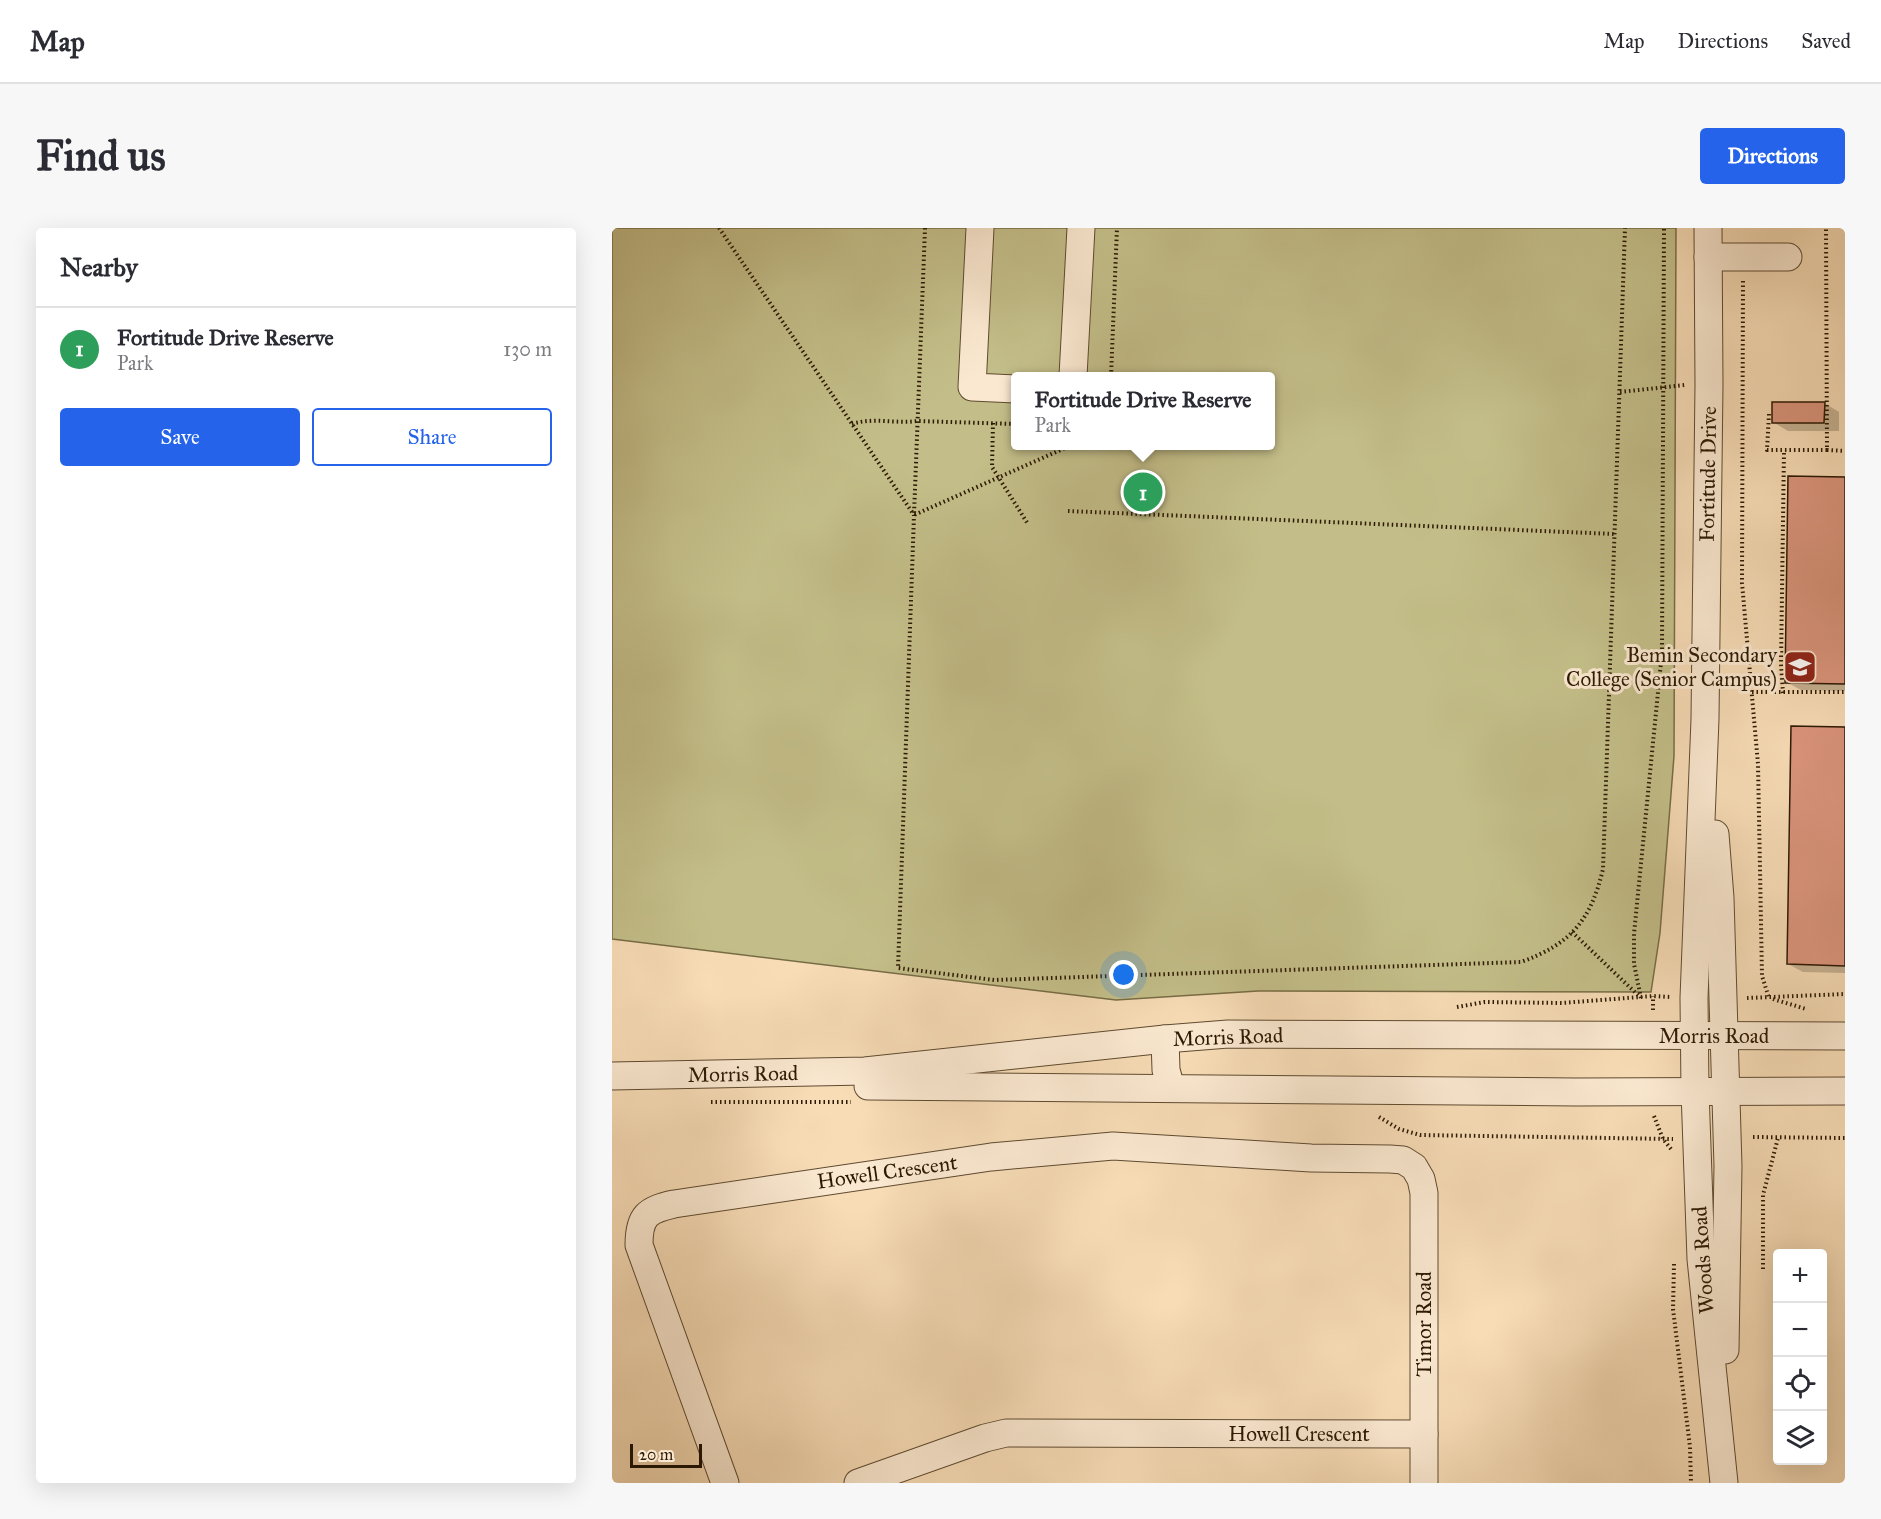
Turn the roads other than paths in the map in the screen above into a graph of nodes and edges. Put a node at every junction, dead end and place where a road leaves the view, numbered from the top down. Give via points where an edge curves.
1 (980, 228) edge
2 (1081, 228) edge
3 (1708, 228) edge
4 (1708, 257) junction
5 (1788, 257) dead end
6 (1073, 372) edge
7 (1011, 389) edge
8 (1705, 719) junction
9 (1694, 1035) junction
10 (1723, 1036) junction
11 (1845, 1036) edge
12 (1165, 1039) junction
13 (612, 1076) edge
14 (612, 1084) edge
15 (1170, 1088) junction
16 (1695, 1091) junction
17 (1725, 1091) junction
18 (1845, 1091) edge
19 (1414, 1167) joint
20 (1424, 1434) junction
21 (725, 1483) edge
22 (858, 1483) edge
23 (1424, 1483) edge
24 (1724, 1483) edge

1 - 7 street via 972,387
2 - 6 street
3 - 4 street, Fortitude Drive
4 - 5 street
4 - 8 street, Fortitude Drive
8 - 9 street, Fortitude Drive
8 - 10 street, Fortitude Drive via 1720,898
9 - 10 street, Morris Road
9 - 12 street, Morris Road via 1228,1034
9 - 16 street, Woods Road
10 - 11 street, Morris Road
10 - 17 street, Woods Road
12 - 13 street, Morris Road via 865,1071
12 - 15 street
14 - 15 street, Morris Road
15 - 16 street, Morris Road
16 - 17 street, Morris Road
16 - 24 street, Woods Road via 1701,1259
17 - 18 street, Morris Road
17 - 24 street, Woods Road via 1728,1166
19 - 20 street, Timor Road via 1424,1193
19 - 21 street, Howell Crescent via 1403,1160 1390,1159 1113,1146 991,1157 659,1207 647,1213 639,1228 639,1245
20 - 22 street, Howell Crescent via 1006,1434 984,1438
20 - 23 street, Timor Road

